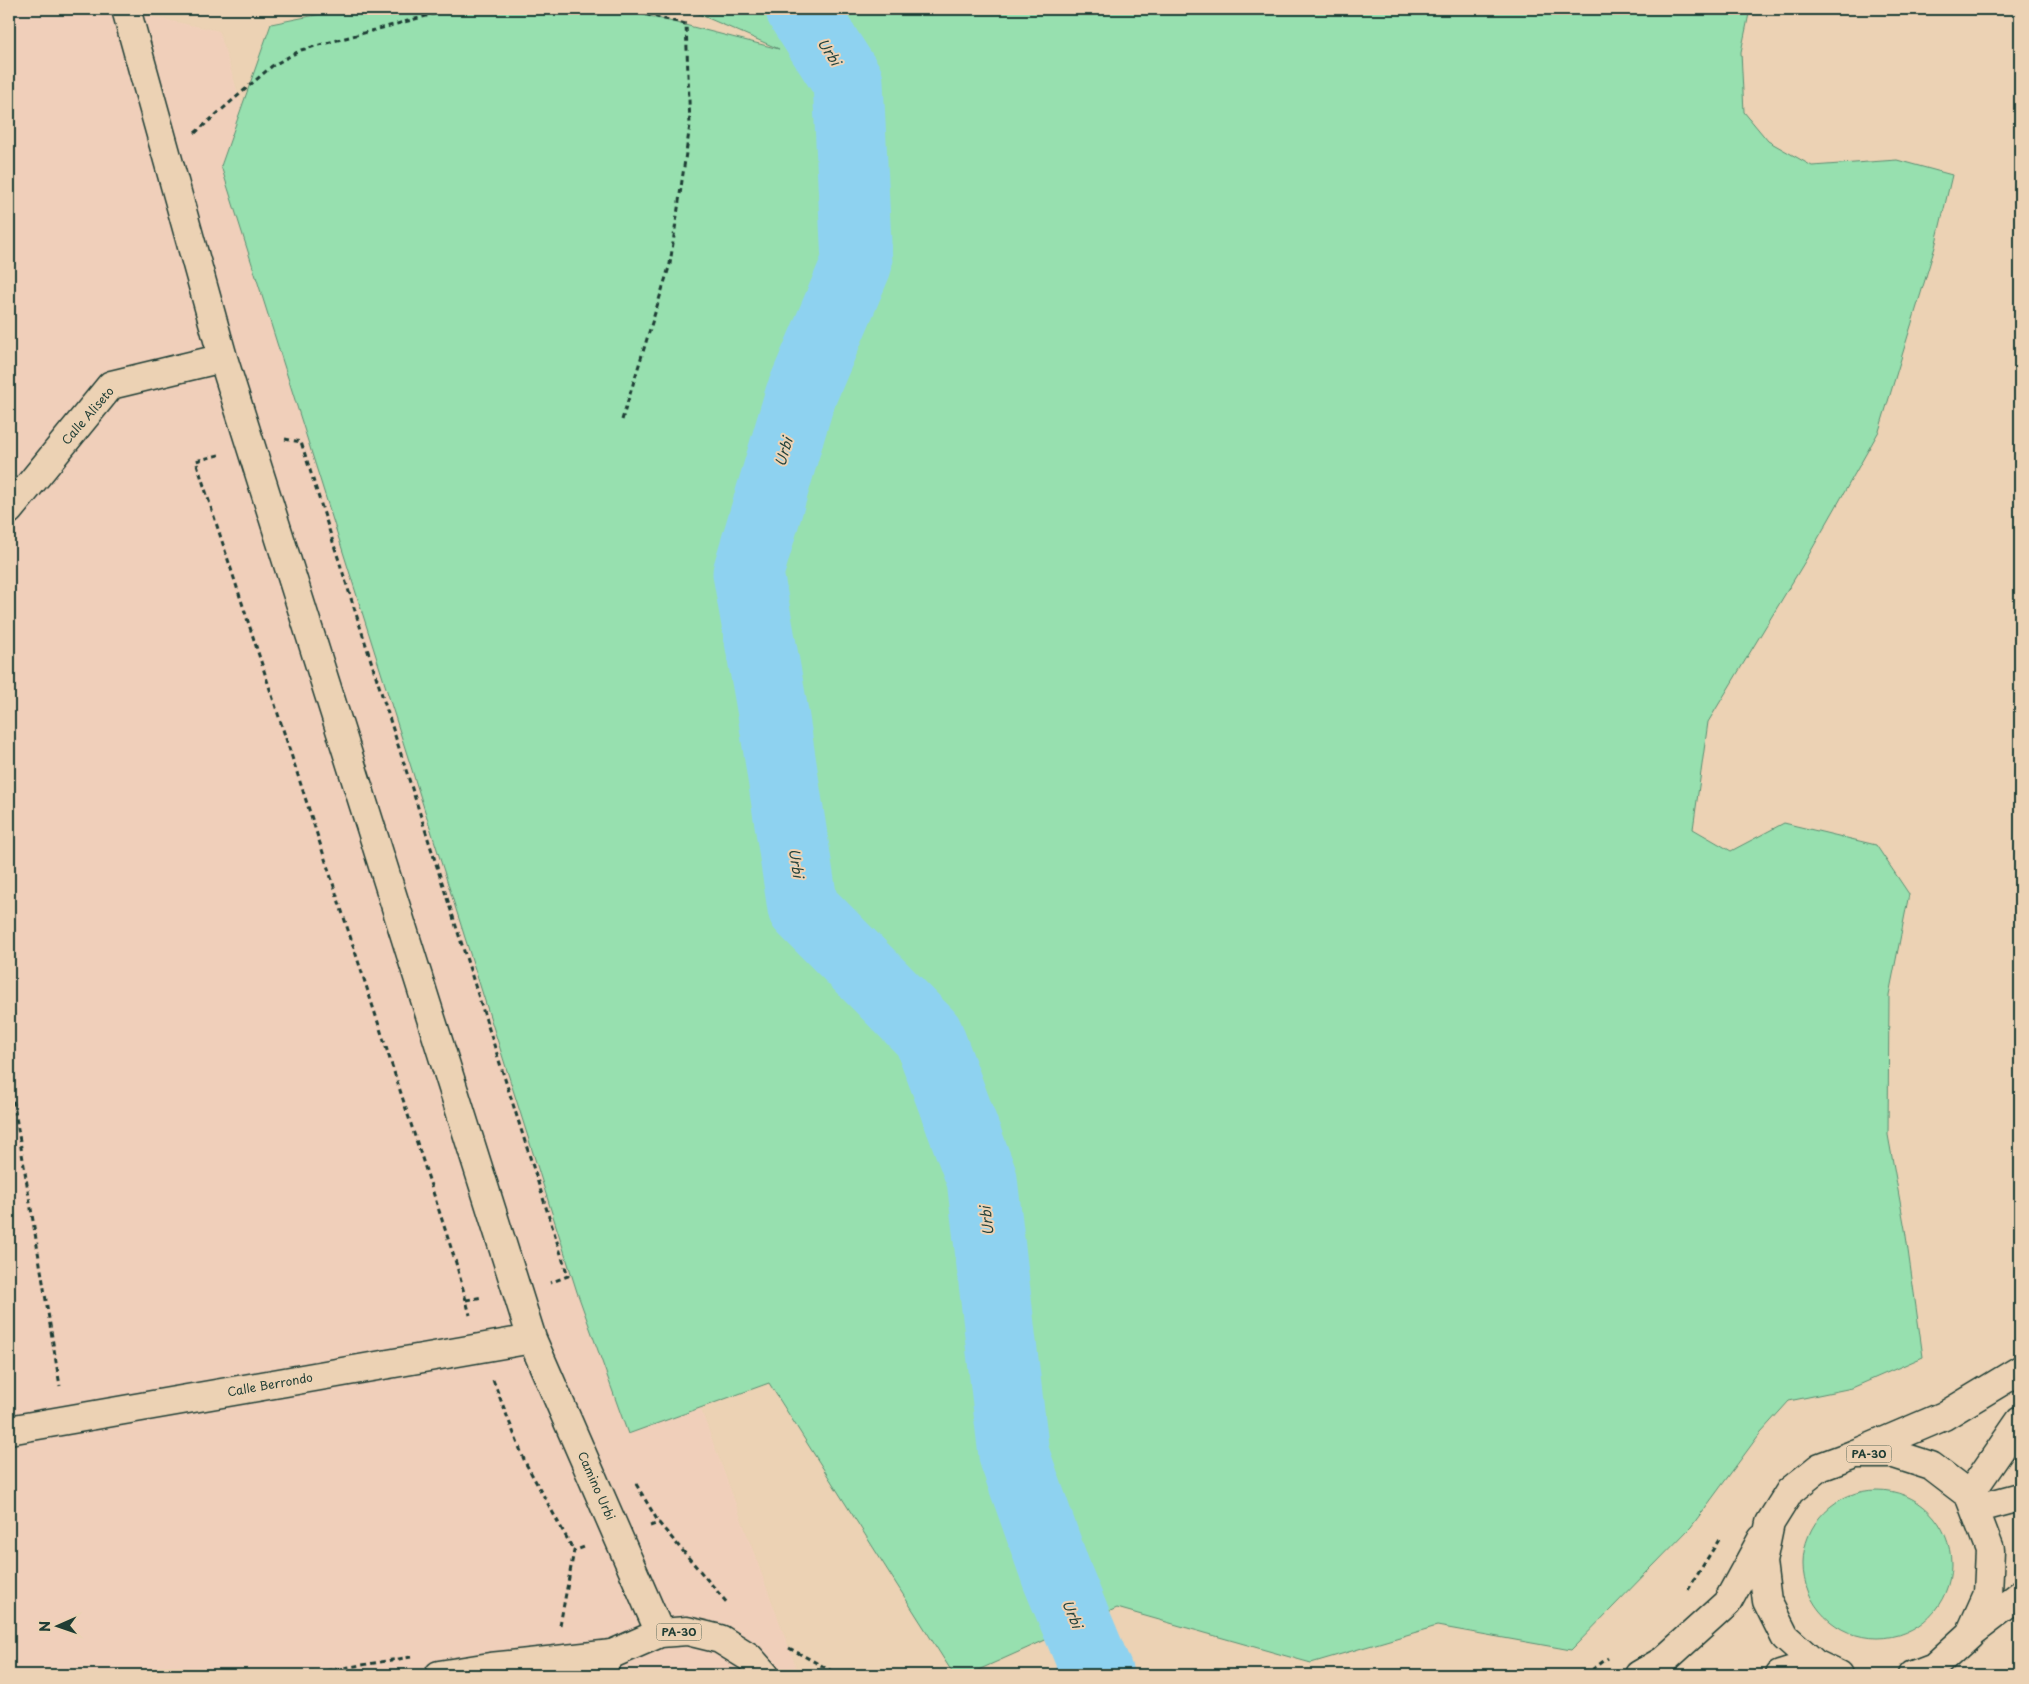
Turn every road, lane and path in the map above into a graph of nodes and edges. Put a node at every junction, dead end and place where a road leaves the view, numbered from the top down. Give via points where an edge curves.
1 (126, 9) edge
2 (452, 9) edge
3 (622, 9) edge
4 (168, 157) junction
5 (223, 358) junction
6 (622, 420) dead end
7 (251, 447) junction
8 (9, 510) edge
9 (9, 1074) edge
10 (542, 1287) dead end
11 (532, 1339) junction
12 (480, 1348) junction
13 (2020, 1370) edge
14 (2020, 1421) edge
15 (65, 1422) junction
16 (9, 1430) edge
17 (1855, 1454) junction
18 (635, 1484) dead end
19 (2020, 1497) edge
20 (1972, 1502) junction
21 (659, 1523) junction
22 (1770, 1523) junction
23 (616, 1534) junction
24 (574, 1551) junction
25 (2020, 1595) edge
26 (733, 1610) dead end
27 (559, 1631) dead end
28 (660, 1633) junction
29 (1970, 1634) junction
30 (787, 1647) dead end
31 (612, 1654) junction
32 (418, 1655) dead end
33 (1830, 1672) edge
34 (1926, 1672) edge
35 (300, 1675) edge
36 (439, 1675) edge
37 (594, 1675) edge
38 (765, 1675) edge
39 (839, 1675) edge
40 (1639, 1675) edge
41 (1780, 1675) edge

1 - 4 main road, Camino Urbi
2 - 4 path via 301,50 272,66
3 - 6 path via 686,24 690,125 670,264
4 - 5 main road, Camino Urbi
5 - 7 main road, Camino Urbi
5 - 8 main road, Calle Aliseto via 111,385
7 - 10 path via 283,438 301,442 568,1276
7 - 11 main road, Camino Urbi
7 - 12 path via 196,461 456,1263
9 - 15 path
11 - 12 main road, Calle Berrondo
11 - 23 main road, Camino Urbi
12 - 15 main road, Calle Berrondo
12 - 24 path via 526,1462
13 - 17 main road via 1944,1416
14 - 20 main road
15 - 16 main road, Calle Berrondo
17 - 20 main road, PA-30 via 1894,1454 1931,1466
17 - 22 main road, PA-30 via 1820,1467 1790,1491
18 - 21 path
19 - 20 main road
20 - 29 main road via 1990,1550 1988,1594
21 - 23 path
21 - 26 path
22 - 33 main road, PA-30 via 1762,1562 1767,1601 1785,1638
22 - 40 main road, PA-30 via 1727,1603 1663,1662
23 - 24 path
23 - 28 main road, Camino Urbi
24 - 27 path
25 - 29 main road
28 - 31 main road, PA-30
28 - 38 main road, PA-30 via 687,1631 720,1639 749,1657
29 - 34 main road
30 - 39 path
31 - 36 main road
31 - 37 main road, PA-30
32 - 35 path
33 - 41 main road, PA-30

